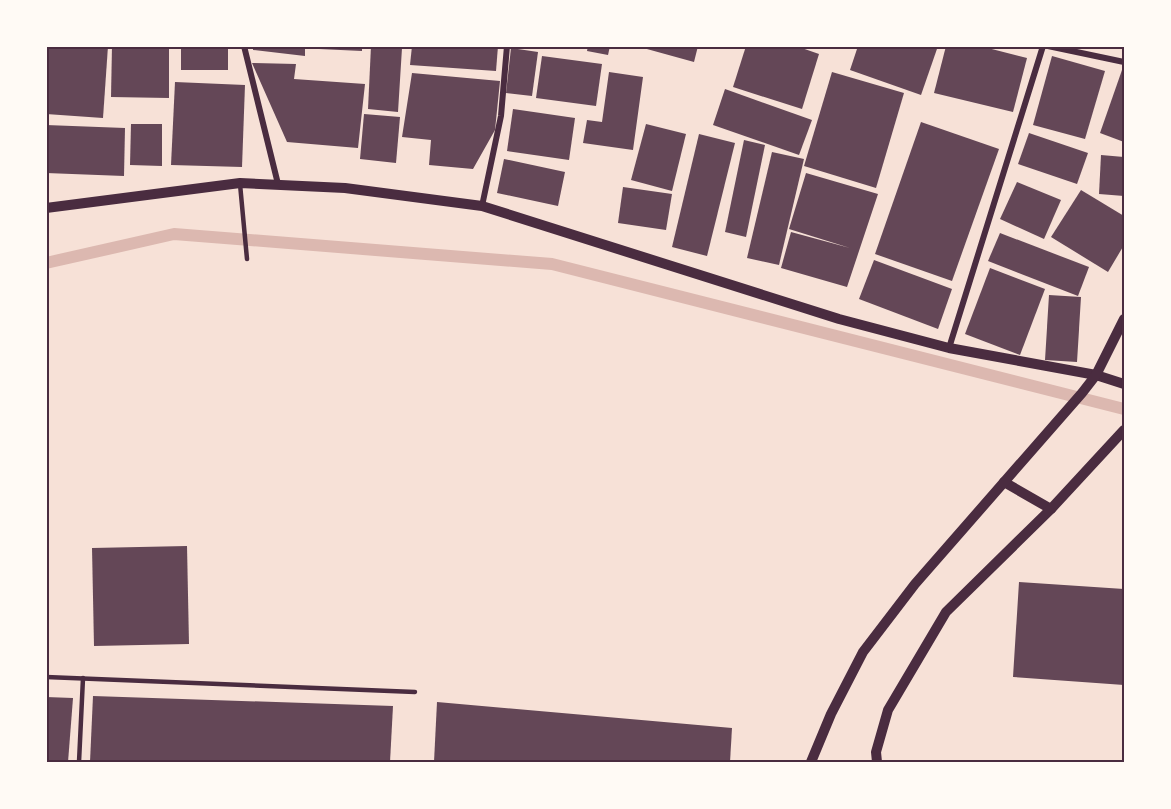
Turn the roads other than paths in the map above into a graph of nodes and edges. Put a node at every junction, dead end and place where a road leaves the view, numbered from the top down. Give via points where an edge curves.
1 (244, 46) edge
2 (507, 46) edge
3 (1043, 46) edge
4 (1048, 46) edge
5 (1125, 62) edge
6 (240, 183) junction
7 (278, 184) junction
8 (482, 206) junction
9 (46, 208) edge
10 (247, 259) dead end
11 (1125, 320) edge
12 (949, 348) junction
13 (1096, 375) junction
14 (1125, 384) edge
15 (1125, 430) edge
16 (1004, 482) junction
17 (1051, 509) junction
18 (46, 677) edge
19 (83, 678) junction
20 (415, 692) dead end
21 (79, 762) edge
22 (811, 762) edge
23 (877, 762) edge

1 - 7 street
2 - 8 street via 501,116
3 - 12 street
4 - 5 street
6 - 7 street
6 - 9 street
6 - 10 lane
7 - 8 street via 345,188
8 - 12 street via 839,319
11 - 13 street
12 - 13 street
13 - 14 street
13 - 16 street
15 - 17 street
16 - 17 street
16 - 22 street via 915,584 863,652
17 - 23 street via 946,612 888,710 876,752
18 - 19 lane
19 - 20 lane
19 - 21 lane

